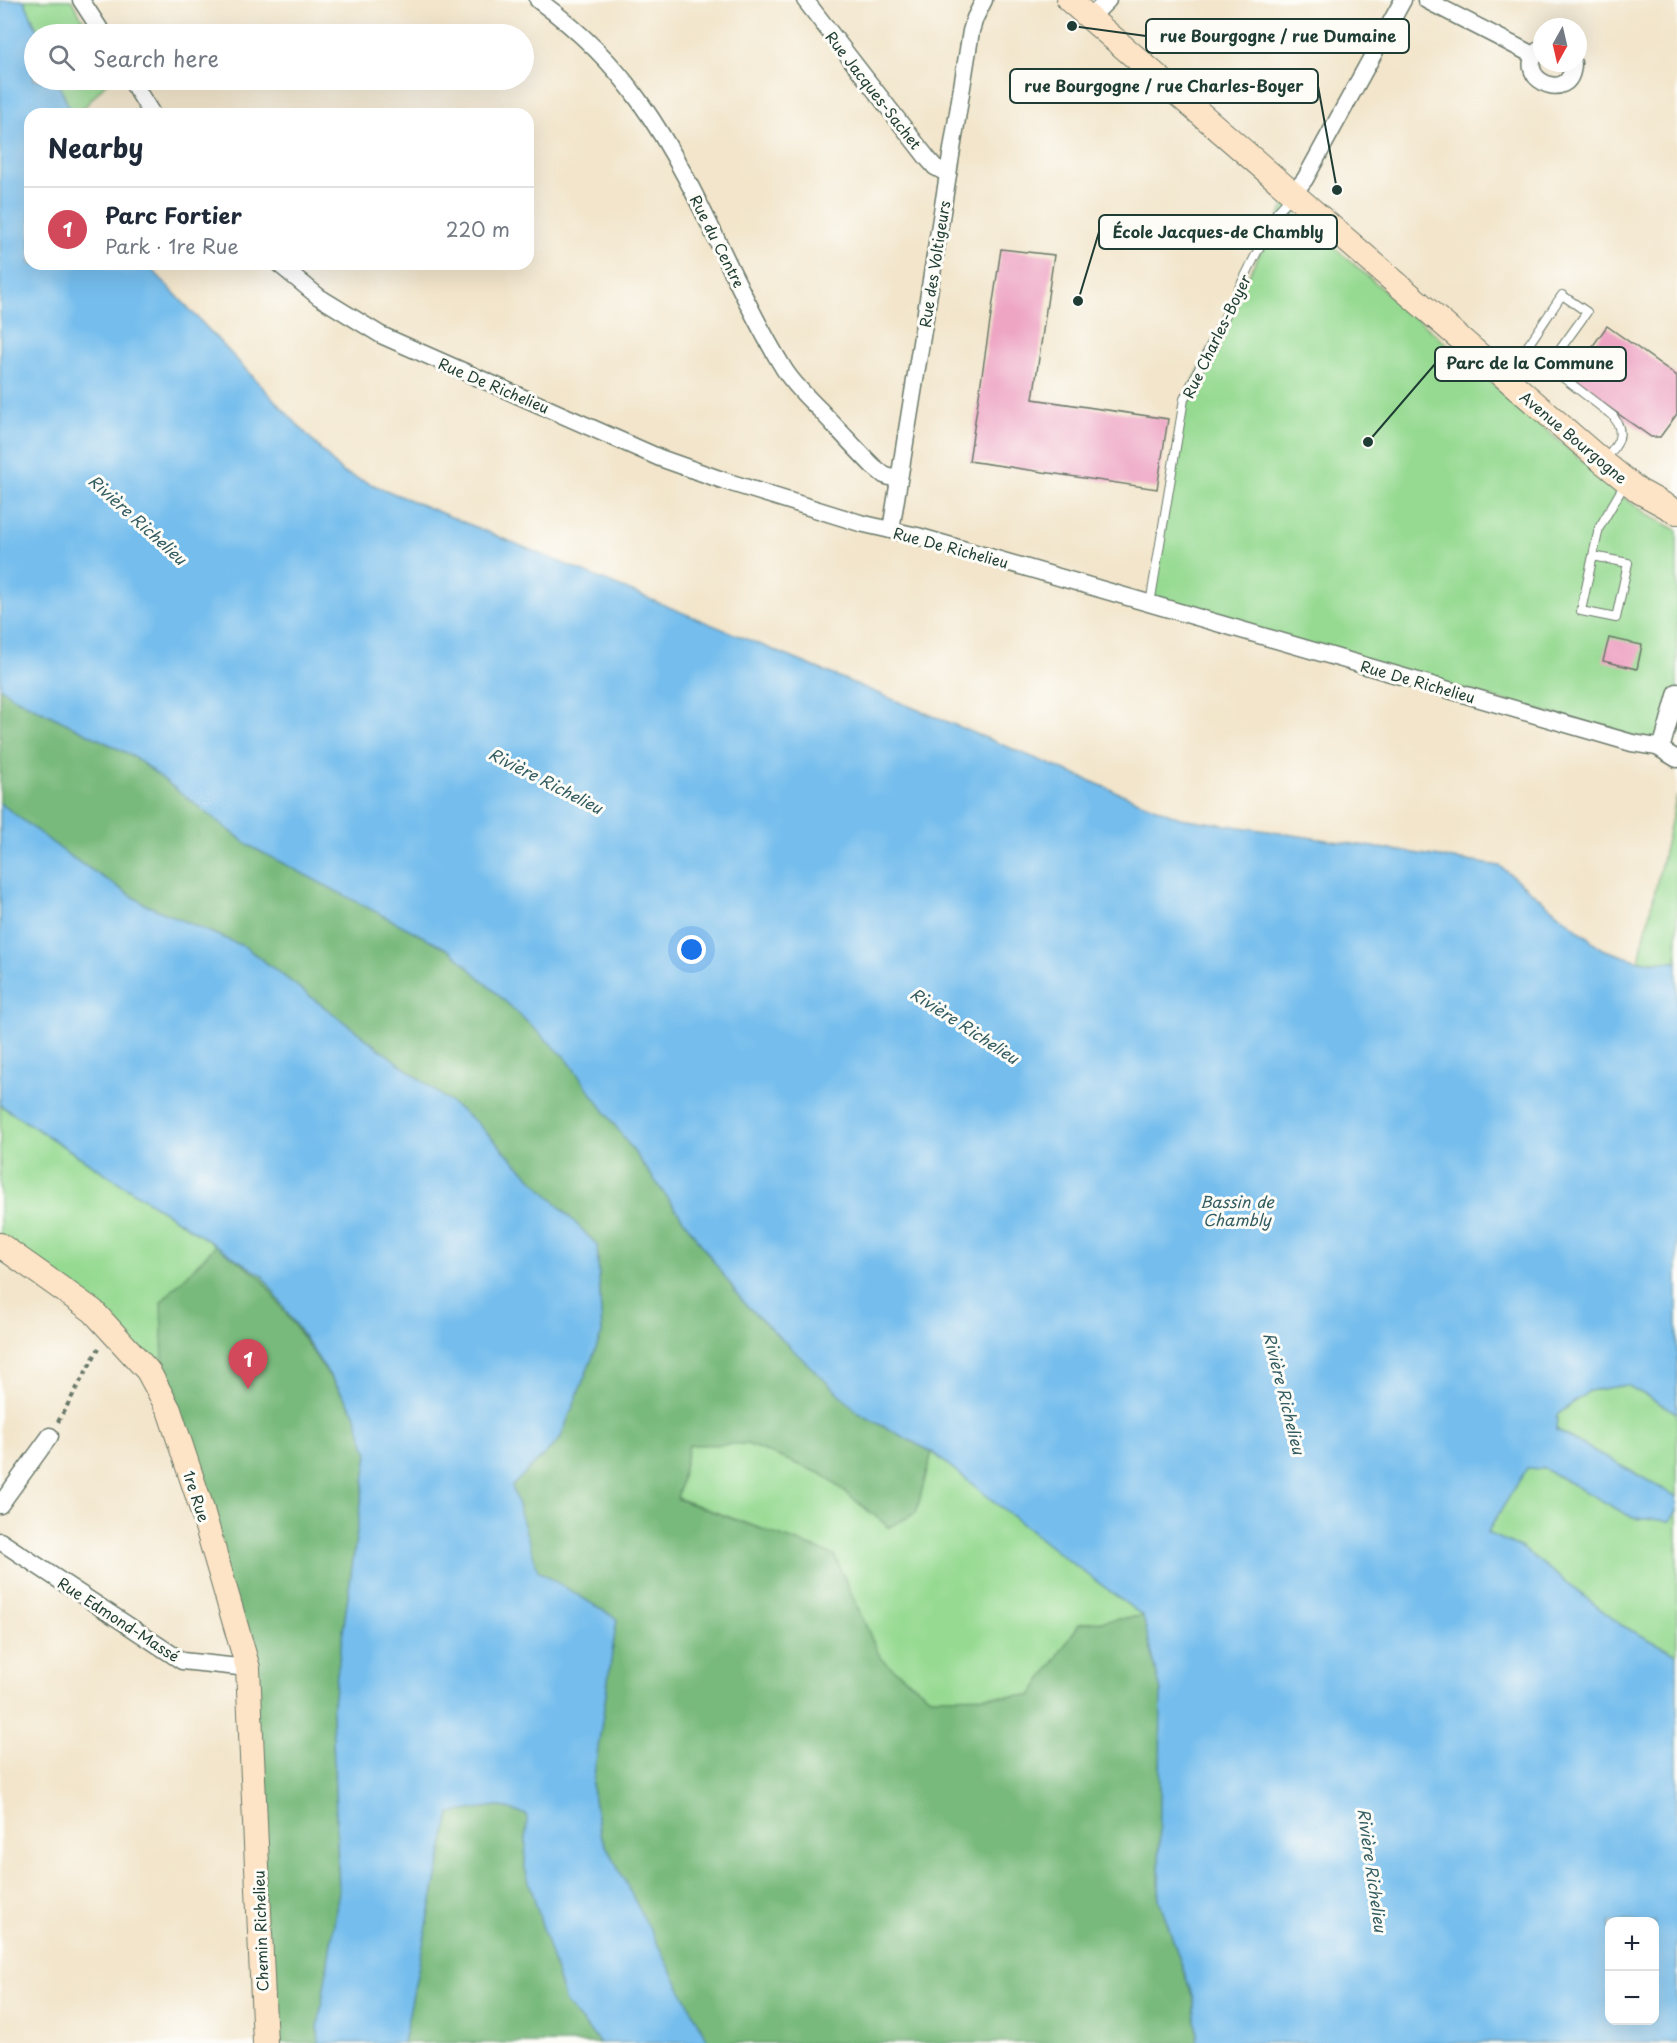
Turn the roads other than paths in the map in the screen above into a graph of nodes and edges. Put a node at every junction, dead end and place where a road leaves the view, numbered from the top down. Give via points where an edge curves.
1 (81, 0) edge
2 (538, 0) edge
3 (805, 0) edge
4 (984, 0) edge
5 (1069, 0) edge
6 (1108, 0) edge
7 (1403, 0) edge
8 (1426, 0) edge
9 (1090, 18) junction
10 (97, 24) edge
11 (1533, 50) edge
12 (1533, 72) edge
13 (1571, 72) edge
14 (137, 90) edge
15 (148, 108) edge
16 (948, 174) junction
17 (1293, 194) junction
18 (286, 270) edge
19 (1523, 354) junction
20 (1548, 366) junction
21 (1503, 376) junction
22 (1603, 462) junction
23 (898, 480) junction
24 (1626, 482) junction
25 (1676, 508) edge
26 (891, 530) junction
27 (1593, 556) junction
28 (1150, 604) junction
29 (1677, 692) edge
30 (1657, 747) junction
31 (1677, 759) edge
32 (0, 1245) edge
33 (50, 1436) road end
34 (0, 1505) edge
35 (0, 1541) edge
36 (248, 1668) junction
37 (256, 1819) joint
38 (265, 2043) edge

1 - 10 street
2 - 23 street, Rue du Centre via 594,49 646,110 788,374 873,466
3 - 16 street, Rue Jacques-Sachet via 935,167
4 - 16 street, Rue des Voltigeurs via 971,31
5 - 9 street, Avenue Bourgogne
6 - 9 street
7 - 17 street, Rue Charles-Boyer via 1312,167
8 - 11 street
9 - 17 street, Avenue Bourgogne
12 - 13 street via 1552,86 1565,82
14 - 15 street
16 - 23 street, Rue des Voltigeurs
17 - 21 street, Avenue Bourgogne
17 - 28 lane, Rue Charles-Boyer via 1277,212 1184,399
18 - 26 street, Rue De Richelieu via 319,297 381,335 660,458 860,524
19 - 20 lane
19 - 20 lane via 1562,295 1587,312
19 - 21 lane
20 - 22 lane via 1619,423 1618,443
21 - 22 street, Avenue Bourgogne
22 - 24 street, Avenue Bourgogne
23 - 26 street, Rue des Voltigeurs
24 - 25 street, Avenue Bourgogne
24 - 27 lane via 1599,528
26 - 28 street, Rue De Richelieu
27 - 27 lane via 1581,611 1616,618 1628,563
28 - 30 street, Rue De Richelieu
29 - 30 street via 1663,742
30 - 31 street
32 - 36 street, 1re Rue via 93,1311 148,1371 169,1410
33 - 34 street
35 - 36 street, Rue Edmond-Massé via 182,1661
36 - 37 street, 1re Rue
37 - 38 street, Chemin Richelieu

